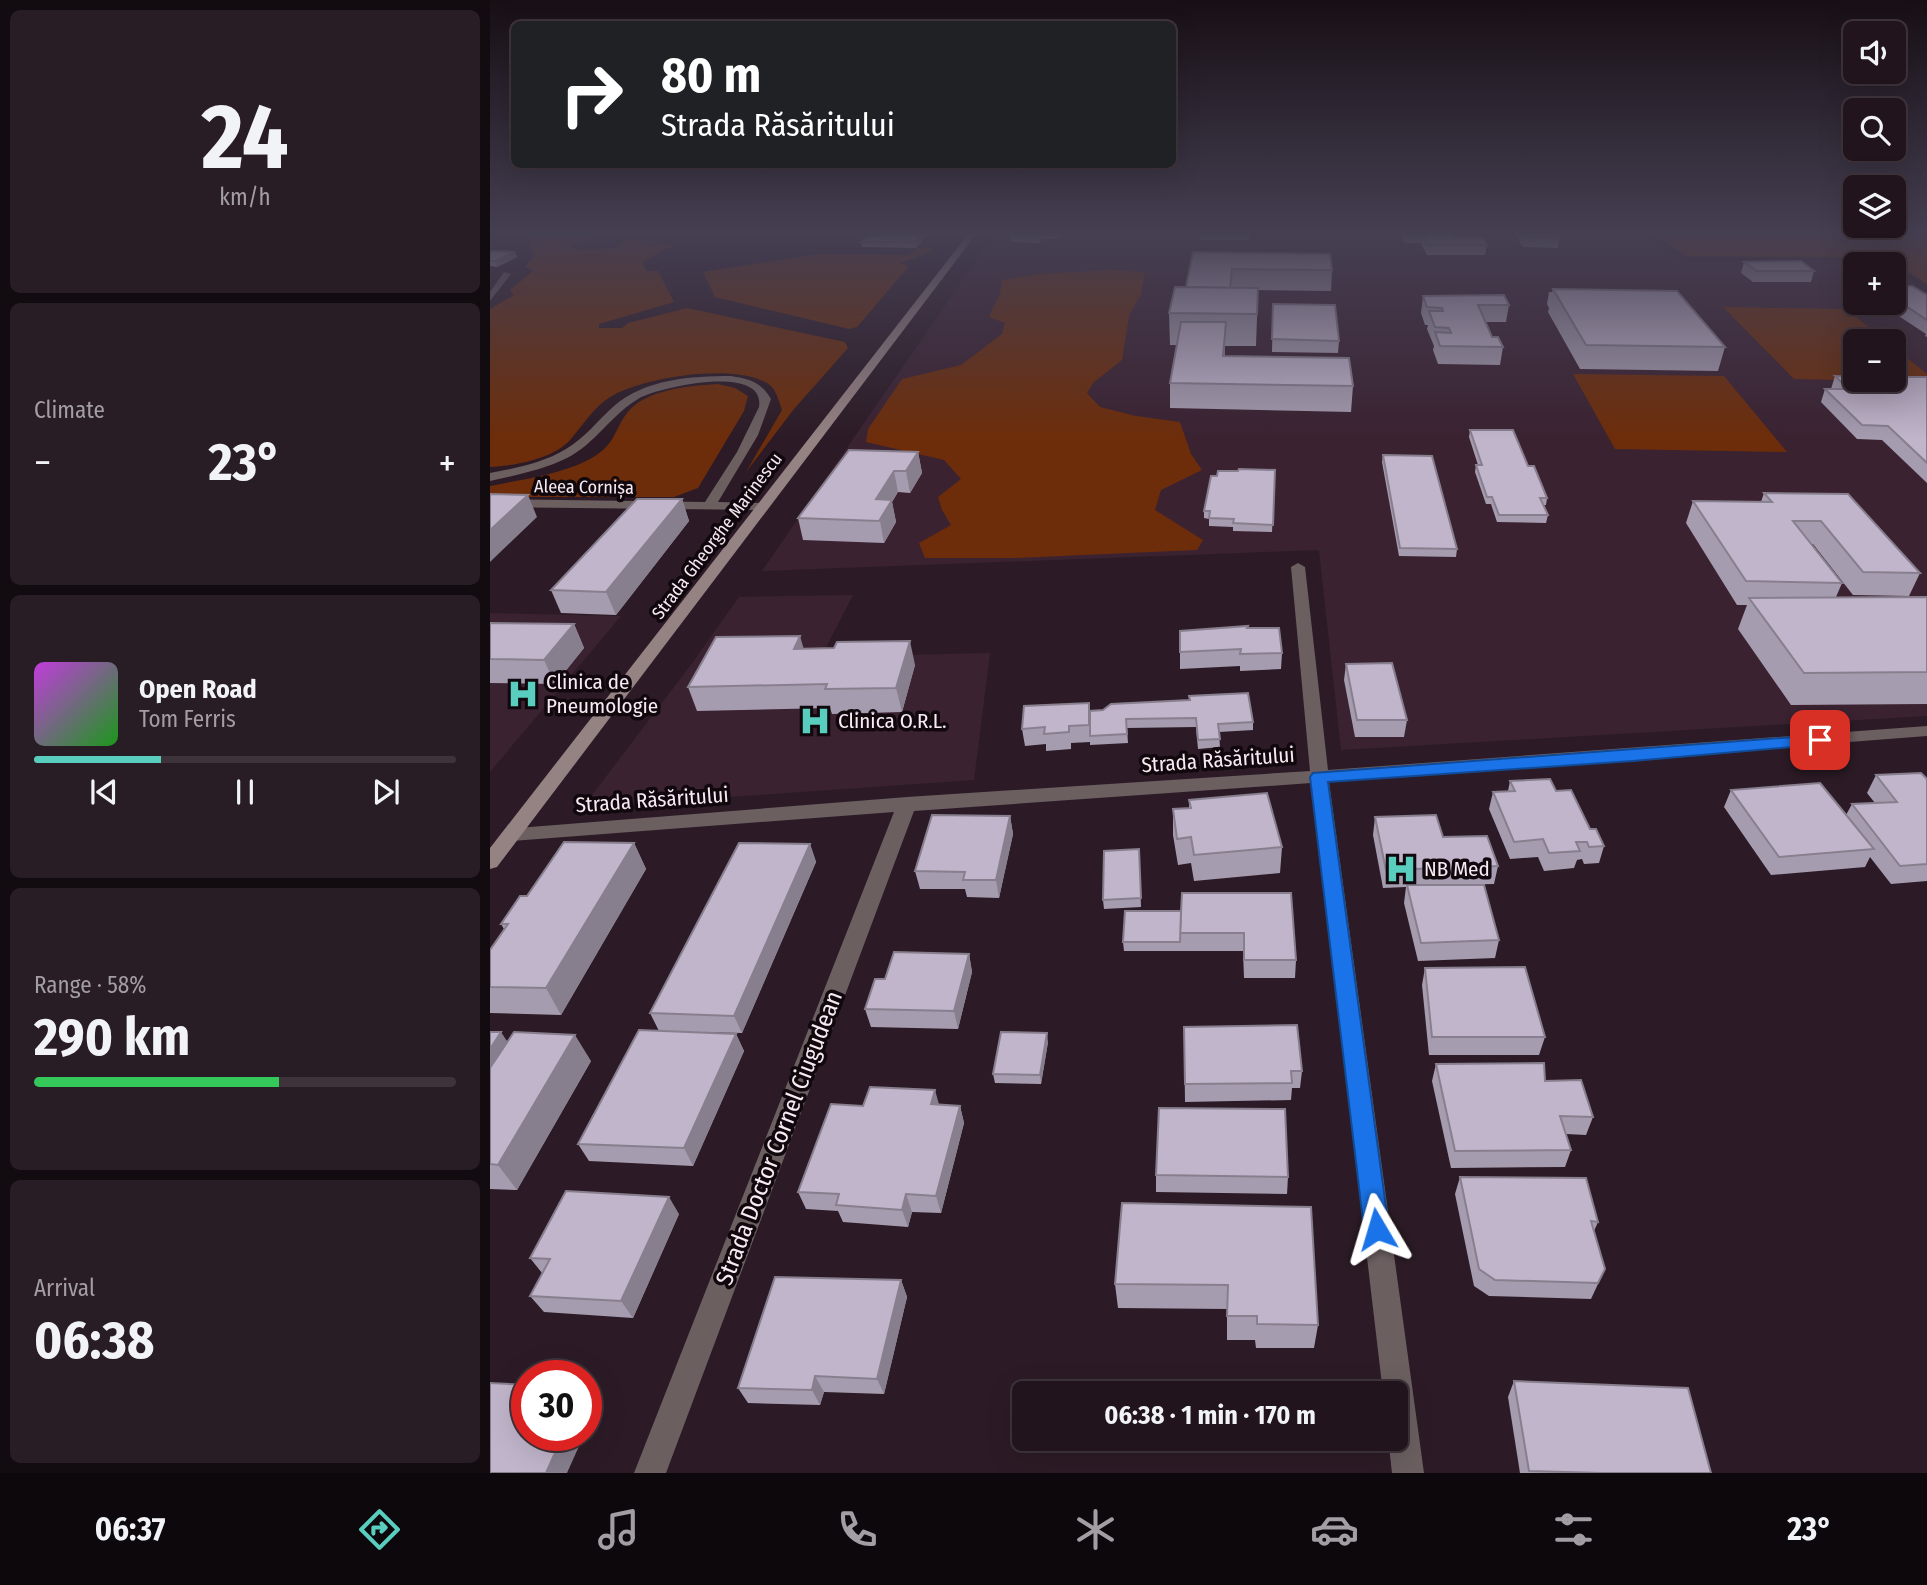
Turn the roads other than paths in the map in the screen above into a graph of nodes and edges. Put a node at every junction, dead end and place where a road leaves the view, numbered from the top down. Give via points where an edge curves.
1 (920, 302) edge
2 (490, 477) edge
3 (490, 503) edge
4 (709, 506) junction
5 (762, 507) junction
6 (1298, 567) dead end
7 (1927, 731) edge
8 (1319, 777) junction
9 (907, 803) junction
10 (512, 834) junction
11 (490, 862) edge
12 (650, 1473) edge
13 (1408, 1473) edge

1 - 5 main road, Strada Gheorghe Marinescu
2 - 4 street via 541,466 573,450 621,404 645,391 714,378 750,383 767,401 762,419
3 - 4 street, Aleea Cornișa
4 - 5 street, Aleea Cornișa
5 - 10 main road, Strada Gheorghe Marinescu
6 - 8 street
7 - 8 street, Strada Răsăritului
8 - 9 street, Strada Răsăritului
8 - 13 street
9 - 10 street, Strada Răsăritului
9 - 12 street, Strada Doctor Cornel Ciugudean
10 - 11 main road, Strada Gheorghe Marinescu

